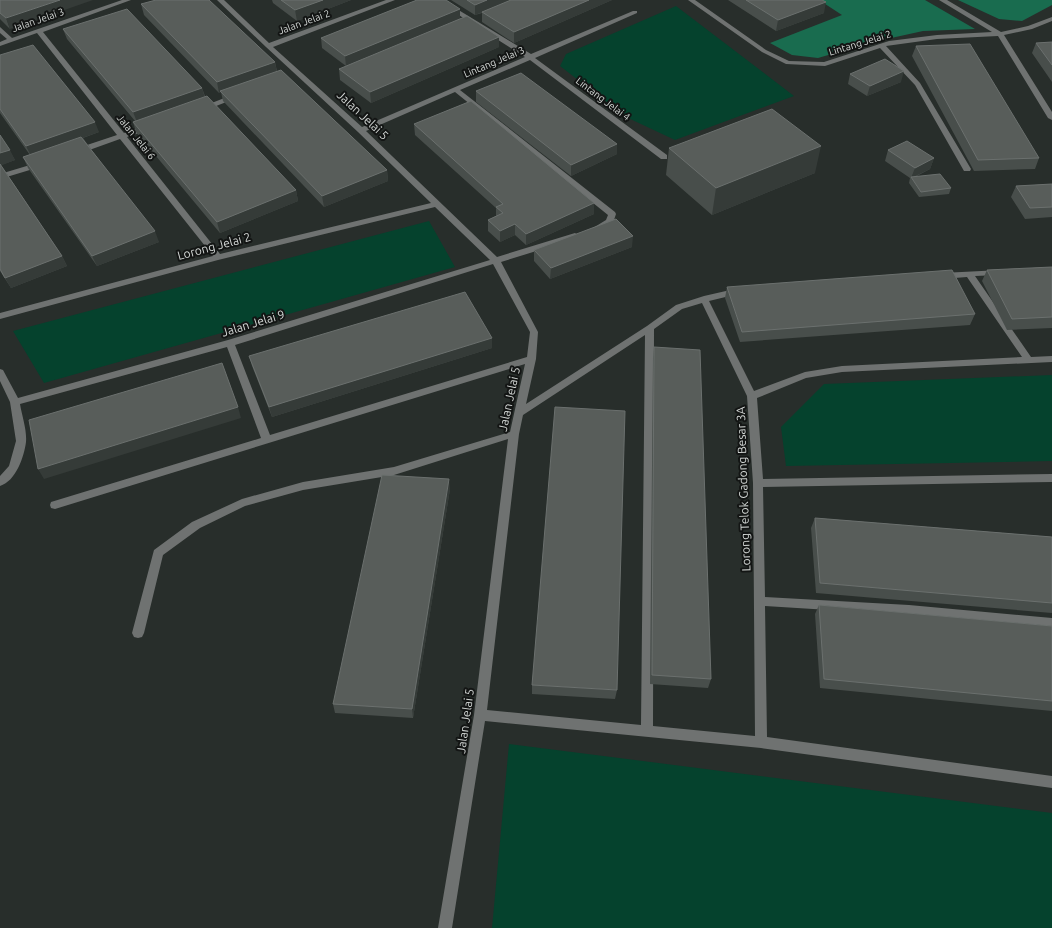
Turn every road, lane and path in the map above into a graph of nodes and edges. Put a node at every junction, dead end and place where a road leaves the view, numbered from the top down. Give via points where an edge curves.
1 (128, 0) edge
2 (220, 0) edge
3 (392, 0) edge
4 (438, 0) edge
5 (691, 0) edge
6 (942, 0) edge
7 (635, 12) dead end
8 (1052, 19) edge
9 (0, 29) edge
10 (38, 30) junction
11 (1000, 34) junction
12 (11, 40) junction
13 (0, 44) edge
14 (881, 45) junction
15 (268, 46) junction
16 (530, 57) junction
17 (455, 89) junction
18 (240, 95) edge
19 (196, 110) edge
20 (1052, 118) edge
21 (159, 123) edge
22 (361, 130) junction
23 (122, 136) junction
24 (72, 153) edge
25 (664, 157) dead end
26 (50, 160) edge
27 (967, 169) dead end
28 (0, 177) edge
29 (436, 204) junction
30 (218, 257) junction
31 (496, 261) junction
32 (1004, 271) edge
33 (970, 275) junction
34 (930, 277) edge
35 (751, 288) edge
36 (704, 299) junction
37 (0, 316) edge
38 (650, 328) junction
39 (230, 343) junction
40 (531, 359) junction
41 (1052, 359) edge
42 (1028, 360) junction
43 (0, 372) edge
44 (752, 396) junction
45 (15, 402) junction
46 (520, 412) junction
47 (514, 434) junction
48 (268, 440) junction
49 (1052, 478) edge
50 (0, 482) edge
51 (758, 483) junction
52 (55, 505) dead end
53 (760, 601) junction
54 (1052, 623) edge
55 (138, 633) dead end
56 (480, 715) junction
57 (647, 731) junction
58 (762, 742) junction
59 (1052, 782) edge
60 (445, 928) edge

1 - 10 street, Jalan Jelai 3
2 - 15 street, Jalan Jelai 5
3 - 15 street, Jalan Jelai 2
4 - 16 street, Lintang Jelai 4
5 - 14 street, Lintang Jelai 2 via 764,51 788,63 825,64
6 - 11 street
7 - 16 street, Lintang Jelai 3
8 - 11 street, Lintang Jelai 2 via 1030,28
9 - 12 street
10 - 12 street, Jalan Jelai 3
10 - 23 street, Jalan Jelai 6
11 - 14 street, Lintang Jelai 2 via 937,37
11 - 20 street
12 - 13 street, Jalan Jelai 3
14 - 27 street via 918,84
15 - 22 street, Jalan Jelai 5 via 295,76
16 - 17 street, Lintang Jelai 3
16 - 25 street, Lintang Jelai 4
17 - 22 street, Lintang Jelai 3
17 - 31 street, Jalan Jelai 9 via 612,214 610,221 602,227
18 - 19 street
21 - 23 street
22 - 29 street, Jalan Jelai 5
23 - 24 street
23 - 30 street, Jalan Jelai 6
26 - 28 street
29 - 30 street, Lorong Jelai 2
29 - 31 street, Jalan Jelai 5
30 - 37 street, Lorong Jelai 2
31 - 39 street, Jalan Jelai 9
31 - 40 street, Jalan Jelai 5 via 534,332
32 - 33 street
33 - 34 street
33 - 42 street
35 - 36 street
36 - 38 street via 679,307
36 - 44 street
38 - 46 street
38 - 57 street
39 - 45 street, Jalan Jelai 9
39 - 48 street
40 - 46 street, Jalan Jelai 5
40 - 48 street
41 - 42 street, Lorong Telok Gadong Besar 3A
42 - 44 street, Lorong Telok Gadong Besar 3A via 842,369 805,375
43 - 45 street
44 - 51 street, Lorong Telok Gadong Besar 3A
45 - 50 street via 21,441 14,468
46 - 47 street, Jalan Jelai 5
47 - 55 street via 394,471 303,486 250,501 196,525 158,553
47 - 56 street, Jalan Jelai 5
48 - 52 street
49 - 51 street
51 - 53 street, Lorong Telok Gadong Besar 3A
53 - 54 street via 909,610
53 - 58 street, Lorong Telok Gadong Besar 3A
56 - 57 street
56 - 60 street, Jalan Jelai 5
57 - 58 street
58 - 59 street

